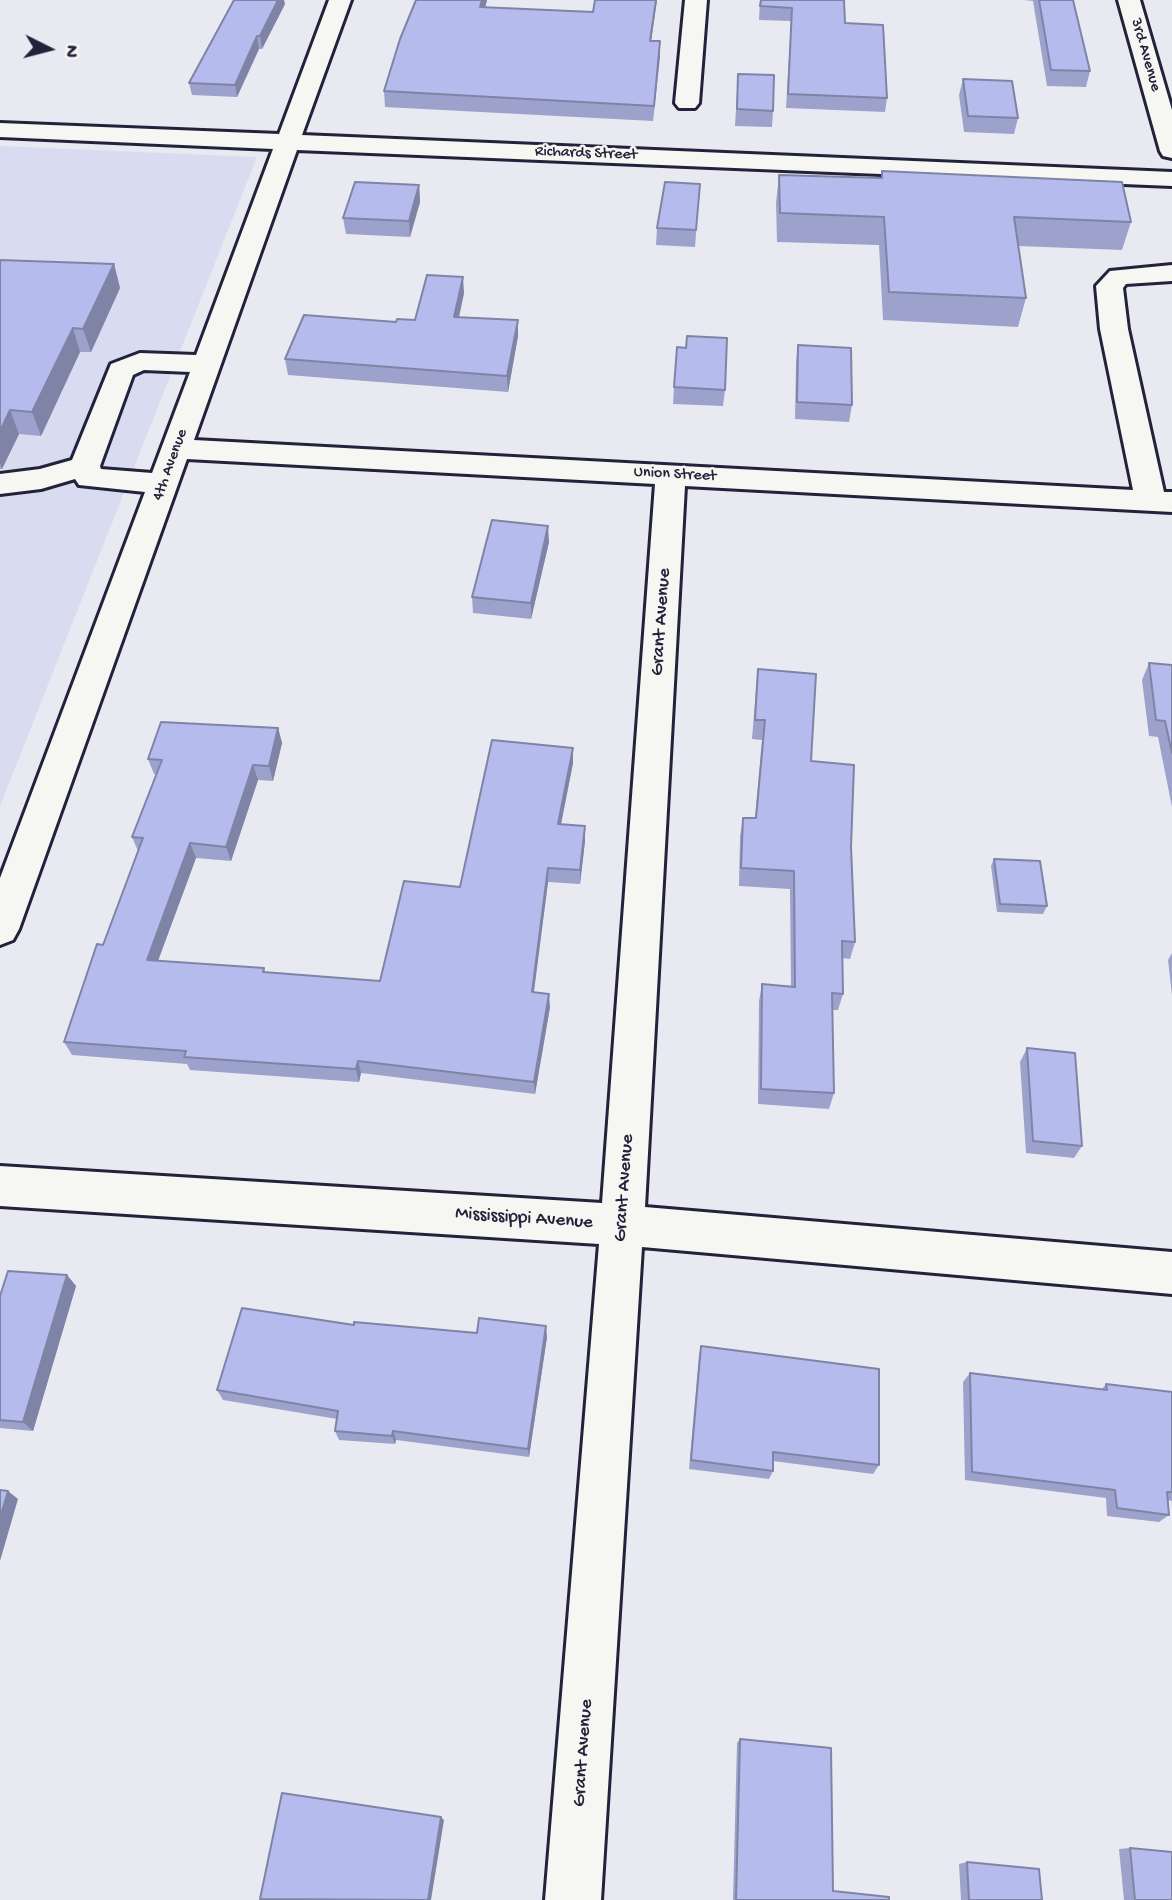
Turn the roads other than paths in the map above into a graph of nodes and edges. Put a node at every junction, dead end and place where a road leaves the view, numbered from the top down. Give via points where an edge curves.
1 (340, 0) edge
2 (696, 0) edge
3 (1129, 0) edge
4 (1149, 69) junction
5 (1172, 70) edge
6 (687, 103) dead end
7 (0, 130) edge
8 (286, 141) junction
9 (1172, 151) edge
10 (1172, 178) edge
11 (1172, 273) edge
12 (207, 364) junction
13 (177, 449) junction
14 (85, 466) junction
15 (671, 475) junction
16 (0, 484) edge
17 (164, 484) junction
18 (1162, 502) edge
19 (13, 860) edge
20 (0, 929) edge
21 (0, 1186) edge
22 (622, 1225) junction
23 (1172, 1273) edge
24 (573, 1900) edge

1 - 8 street, 4th Avenue
2 - 6 street
3 - 4 street, 3rd Avenue
4 - 5 street
4 - 9 street, 3rd Avenue
7 - 8 street, Richards Street
8 - 10 street, Richards Street
8 - 12 street, 4th Avenue
11 - 18 street via 1119,277 1109,286 1114,329
12 - 13 street, 4th Avenue
12 - 14 street via 140,361 121,370
13 - 15 street, Union Street
13 - 17 street, 4th Avenue
14 - 16 street via 41,479
14 - 17 street via 90,478
15 - 18 street, Union Street
15 - 22 street, Grant Avenue
17 - 19 street, 4th Avenue
19 - 20 street, 4th Avenue
21 - 22 street, Mississippi Avenue
22 - 23 street, Mississippi Avenue
22 - 24 street, Grant Avenue

